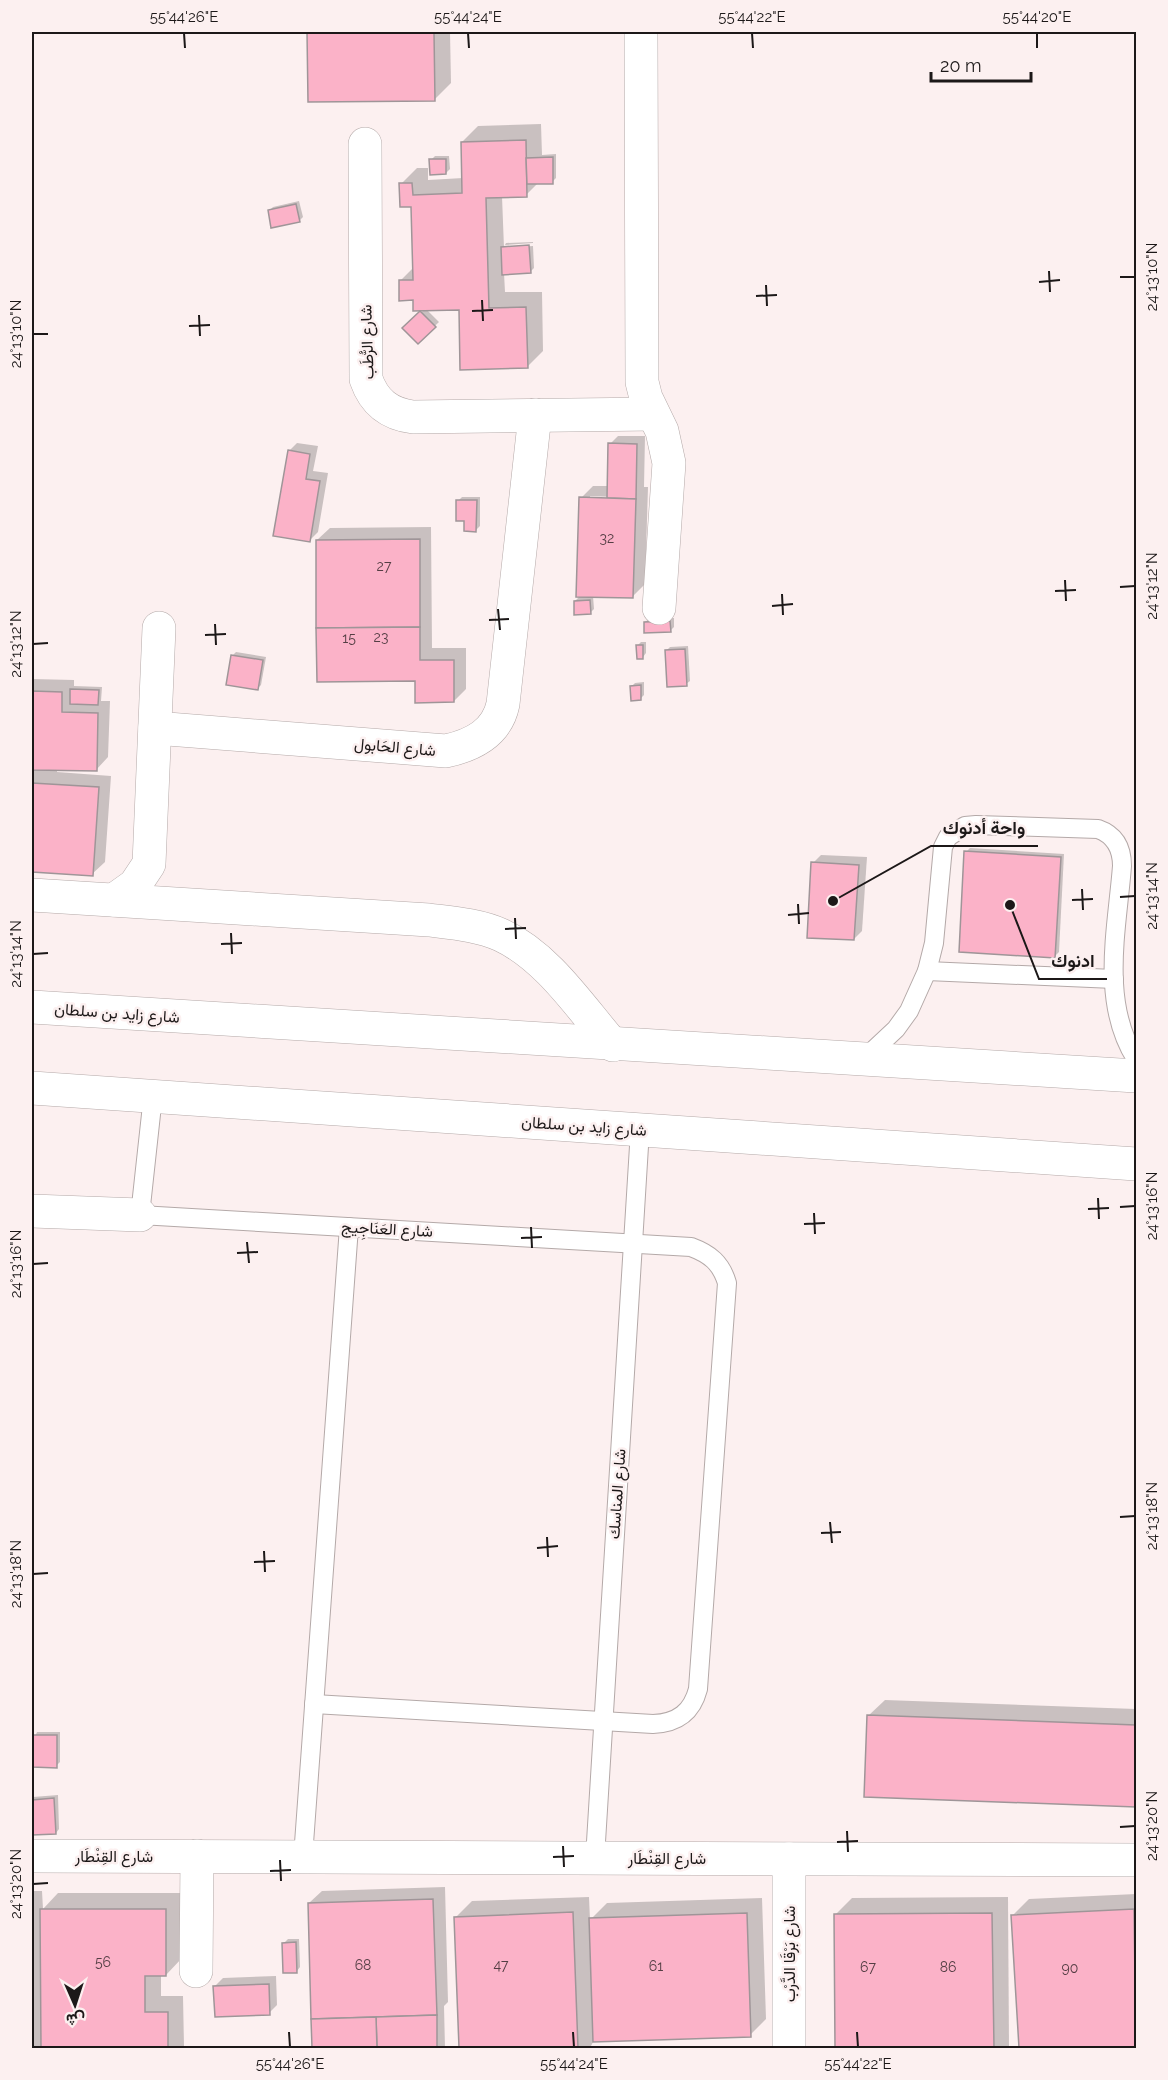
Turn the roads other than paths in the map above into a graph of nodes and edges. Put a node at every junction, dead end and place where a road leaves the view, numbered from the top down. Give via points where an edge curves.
1 (640, 32) edge
2 (365, 144) dead end
3 (653, 414) junction
4 (535, 415) junction
5 (659, 608) dead end
6 (159, 628) dead end
7 (155, 728) junction
8 (149, 864) junction
9 (32, 895) edge
10 (114, 900) junction
11 (181, 905) junction
12 (927, 971) junction
13 (1114, 979) junction
14 (32, 1007) edge
15 (613, 1045) junction
16 (864, 1059) junction
17 (1137, 1059) edge
18 (1137, 1076) edge
19 (32, 1088) edge
20 (153, 1096) junction
21 (640, 1130) junction
22 (1137, 1164) edge
23 (32, 1211) edge
24 (140, 1215) junction
25 (349, 1227) junction
26 (633, 1243) junction
27 (314, 1704) junction
28 (603, 1720) junction
29 (32, 1856) edge
30 (197, 1856) junction
31 (303, 1857) junction
32 (595, 1858) junction
33 (789, 1859) junction
34 (1137, 1860) edge
35 (196, 1971) dead end
36 (789, 2049) edge

1 - 3 street via 642,382
2 - 4 street, شارع الرُّطَب via 365,364 370,392 384,407 401,416
3 - 4 street, شارع الرُّطَب
3 - 5 street via 669,462
4 - 7 street, شارع الحَابول via 501,717 480,739 446,751
6 - 7 street
7 - 8 street
8 - 10 street via 135,885
8 - 11 street via 162,886
9 - 10 street
10 - 11 street
11 - 15 street via 429,920 480,928 501,935 535,958
12 - 13 lane
12 - 13 lane via 934,943 943,847 956,830 976,825 1087,828 1107,832 1120,847 1122,856
12 - 16 lane via 909,1011
13 - 17 lane via 1117,1014
14 - 15 street, شارع زايد بن سلطان
15 - 16 street, شارع زايد بن سلطان
16 - 18 street, شارع زايد بن سلطان
19 - 20 street, شارع زايد بن سلطان
20 - 21 street, شارع زايد بن سلطان
20 - 24 lane
21 - 22 street, شارع زايد بن سلطان
21 - 26 lane, شارع المناسك
23 - 24 street, شارع العَنَاجِيج
24 - 25 lane, شارع العَنَاجِيج
25 - 26 lane, شارع العَنَاجِيج
25 - 27 lane
26 - 28 lane, شارع المناسك
26 - 28 lane, شارع العَنَاجِيج via 692,1247 705,1252 723,1271 727,1295 696,1698 686,1713 665,1724
27 - 28 lane, شارع العَنَاجِيج
27 - 31 lane
28 - 32 lane, شارع المناسك
29 - 30 street, شارع القِنْطَار
30 - 31 street, شارع القِنْطَار
30 - 35 street
31 - 32 street, شارع القِنْطَار
32 - 33 street, شارع القِنْطَار
33 - 34 street, شارع القِنْطَار
33 - 36 street, شارع بَرْقَا الدَّرْب

